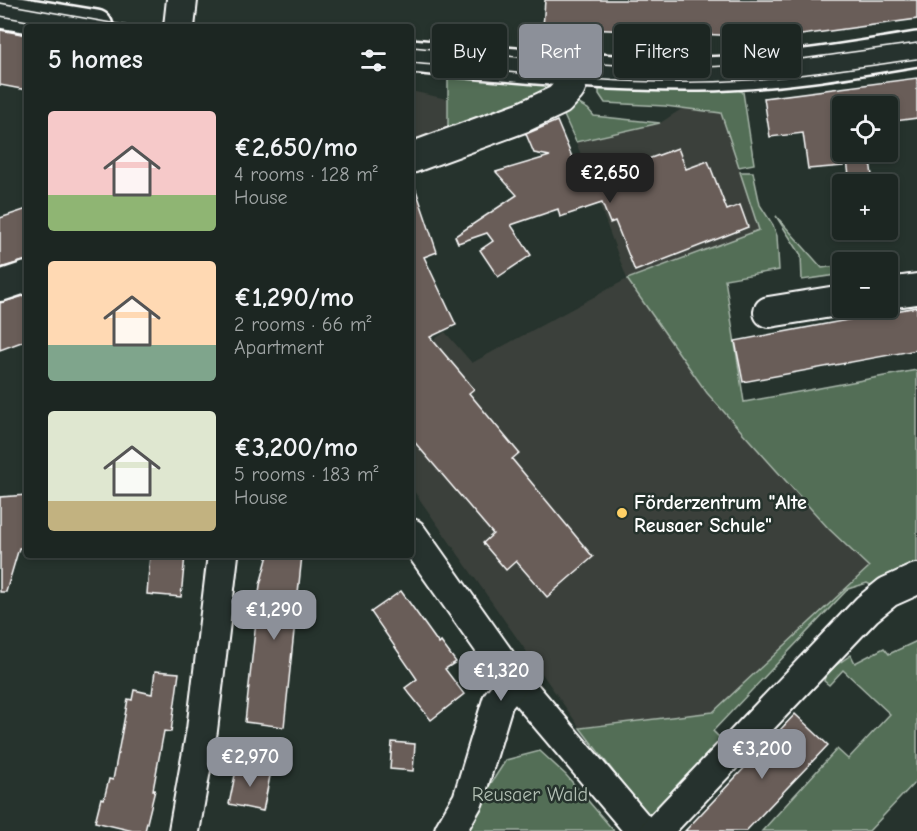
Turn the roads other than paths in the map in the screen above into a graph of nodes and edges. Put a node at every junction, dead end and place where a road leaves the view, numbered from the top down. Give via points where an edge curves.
1 (182, 0) edge
2 (0, 10) edge
3 (79, 24) edge
4 (178, 24) edge
5 (917, 49) edge
6 (414, 56) edge
7 (519, 65) edge
8 (602, 70) edge
9 (573, 78) edge
10 (414, 157) edge
11 (24, 278) edge
12 (0, 286) edge
13 (917, 289) edge
14 (898, 292) edge
15 (832, 302) edge
16 (768, 312) dead end
17 (414, 538) edge
18 (223, 558) edge
19 (917, 579) edge
20 (515, 681) junction
21 (184, 831) edge
22 (450, 831) edge
23 (642, 831) edge
24 (657, 831) edge

1 - 4 street
2 - 3 street
5 - 8 street via 804,67 699,74
6 - 7 street
9 - 10 street via 559,100
11 - 12 street
13 - 14 street
15 - 16 street
17 - 20 street
18 - 21 street via 202,730
19 - 24 street via 888,592 867,609
20 - 22 street via 498,700 468,800
20 - 23 street

